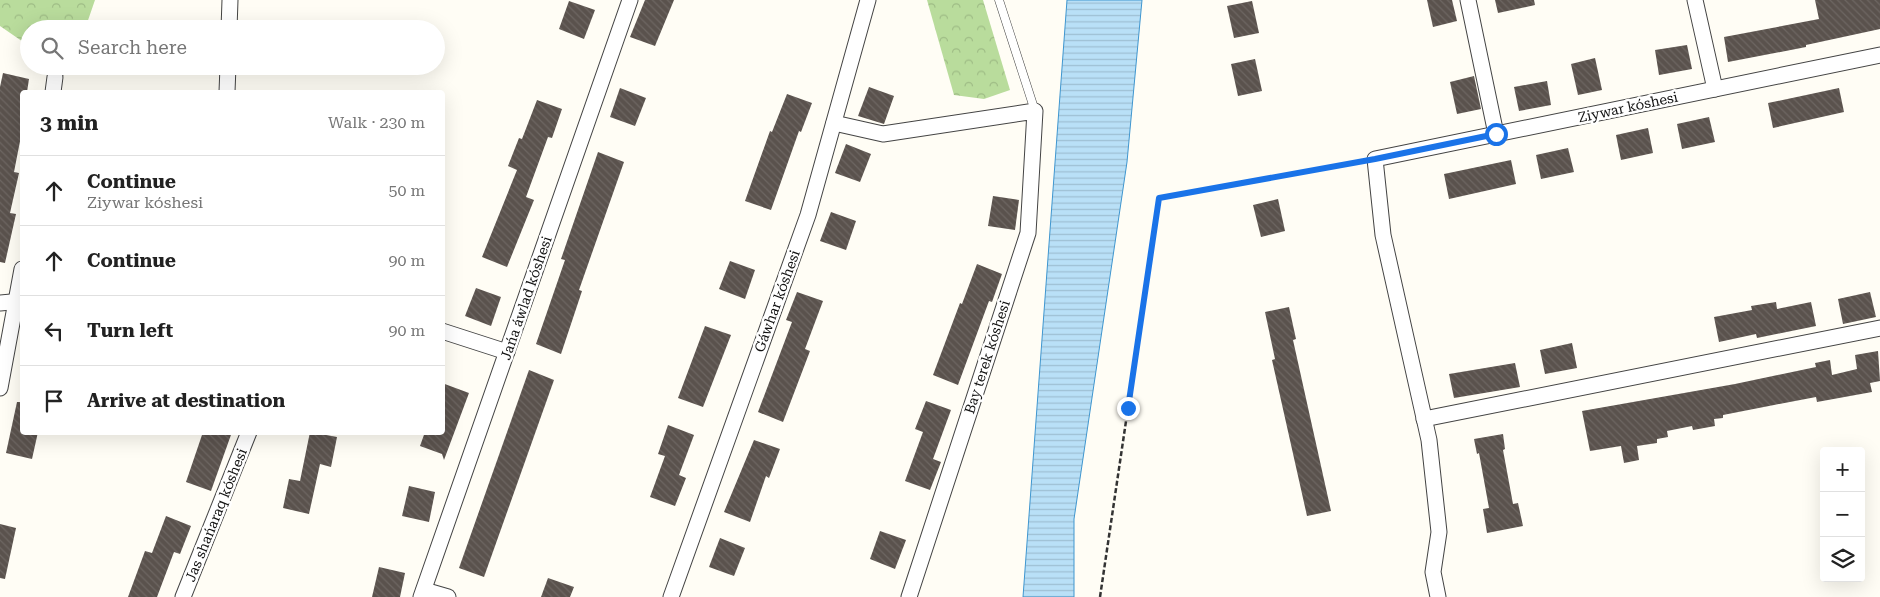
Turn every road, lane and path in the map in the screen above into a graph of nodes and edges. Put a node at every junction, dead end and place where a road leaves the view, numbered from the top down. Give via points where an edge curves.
1 (230, 0) edge
2 (630, 0) edge
3 (868, 0) edge
4 (999, 0) edge
5 (1468, 0) edge
6 (1696, 0) edge
7 (229, 20) edge
8 (1880, 55) edge
9 (228, 75) edge
10 (55, 77) dead end
11 (1715, 89) junction
12 (52, 90) edge
13 (227, 90) edge
14 (1035, 111) junction
15 (834, 123) junction
16 (1496, 134) junction
17 (1375, 159) junction
18 (20, 301) edge
19 (0, 303) edge
20 (1880, 328) edge
21 (445, 332) edge
22 (507, 352) junction
23 (0, 388) edge
24 (1424, 419) junction
25 (248, 435) edge
26 (422, 593) edge
27 (183, 597) edge
28 (448, 597) edge
29 (671, 597) edge
30 (909, 597) edge
31 (1100, 597) edge
32 (1438, 597) edge

1 - 7 street
2 - 22 street, Jańa áwlad kóshesi
3 - 15 street, Gáwhar kóshesi
4 - 14 lane
5 - 16 street
6 - 11 street
8 - 11 street, Ziywar kóshesi
9 - 13 street
10 - 12 street
11 - 16 street, Ziywar kóshesi
14 - 15 street via 883,134
14 - 30 street, Bay terek kóshesi via 1028,233
15 - 29 street, Gáwhar kóshesi via 808,215
16 - 17 street, Ziywar kóshesi
17 - 24 street via 1383,235
17 - 31 path via 1159,198
18 - 19 street
18 - 23 street
20 - 24 street
21 - 22 street
22 - 26 street, Jańa áwlad kóshesi
24 - 32 street via 1439,532 1433,572
25 - 27 street, Jas shańaraq kóshesi
26 - 28 street

